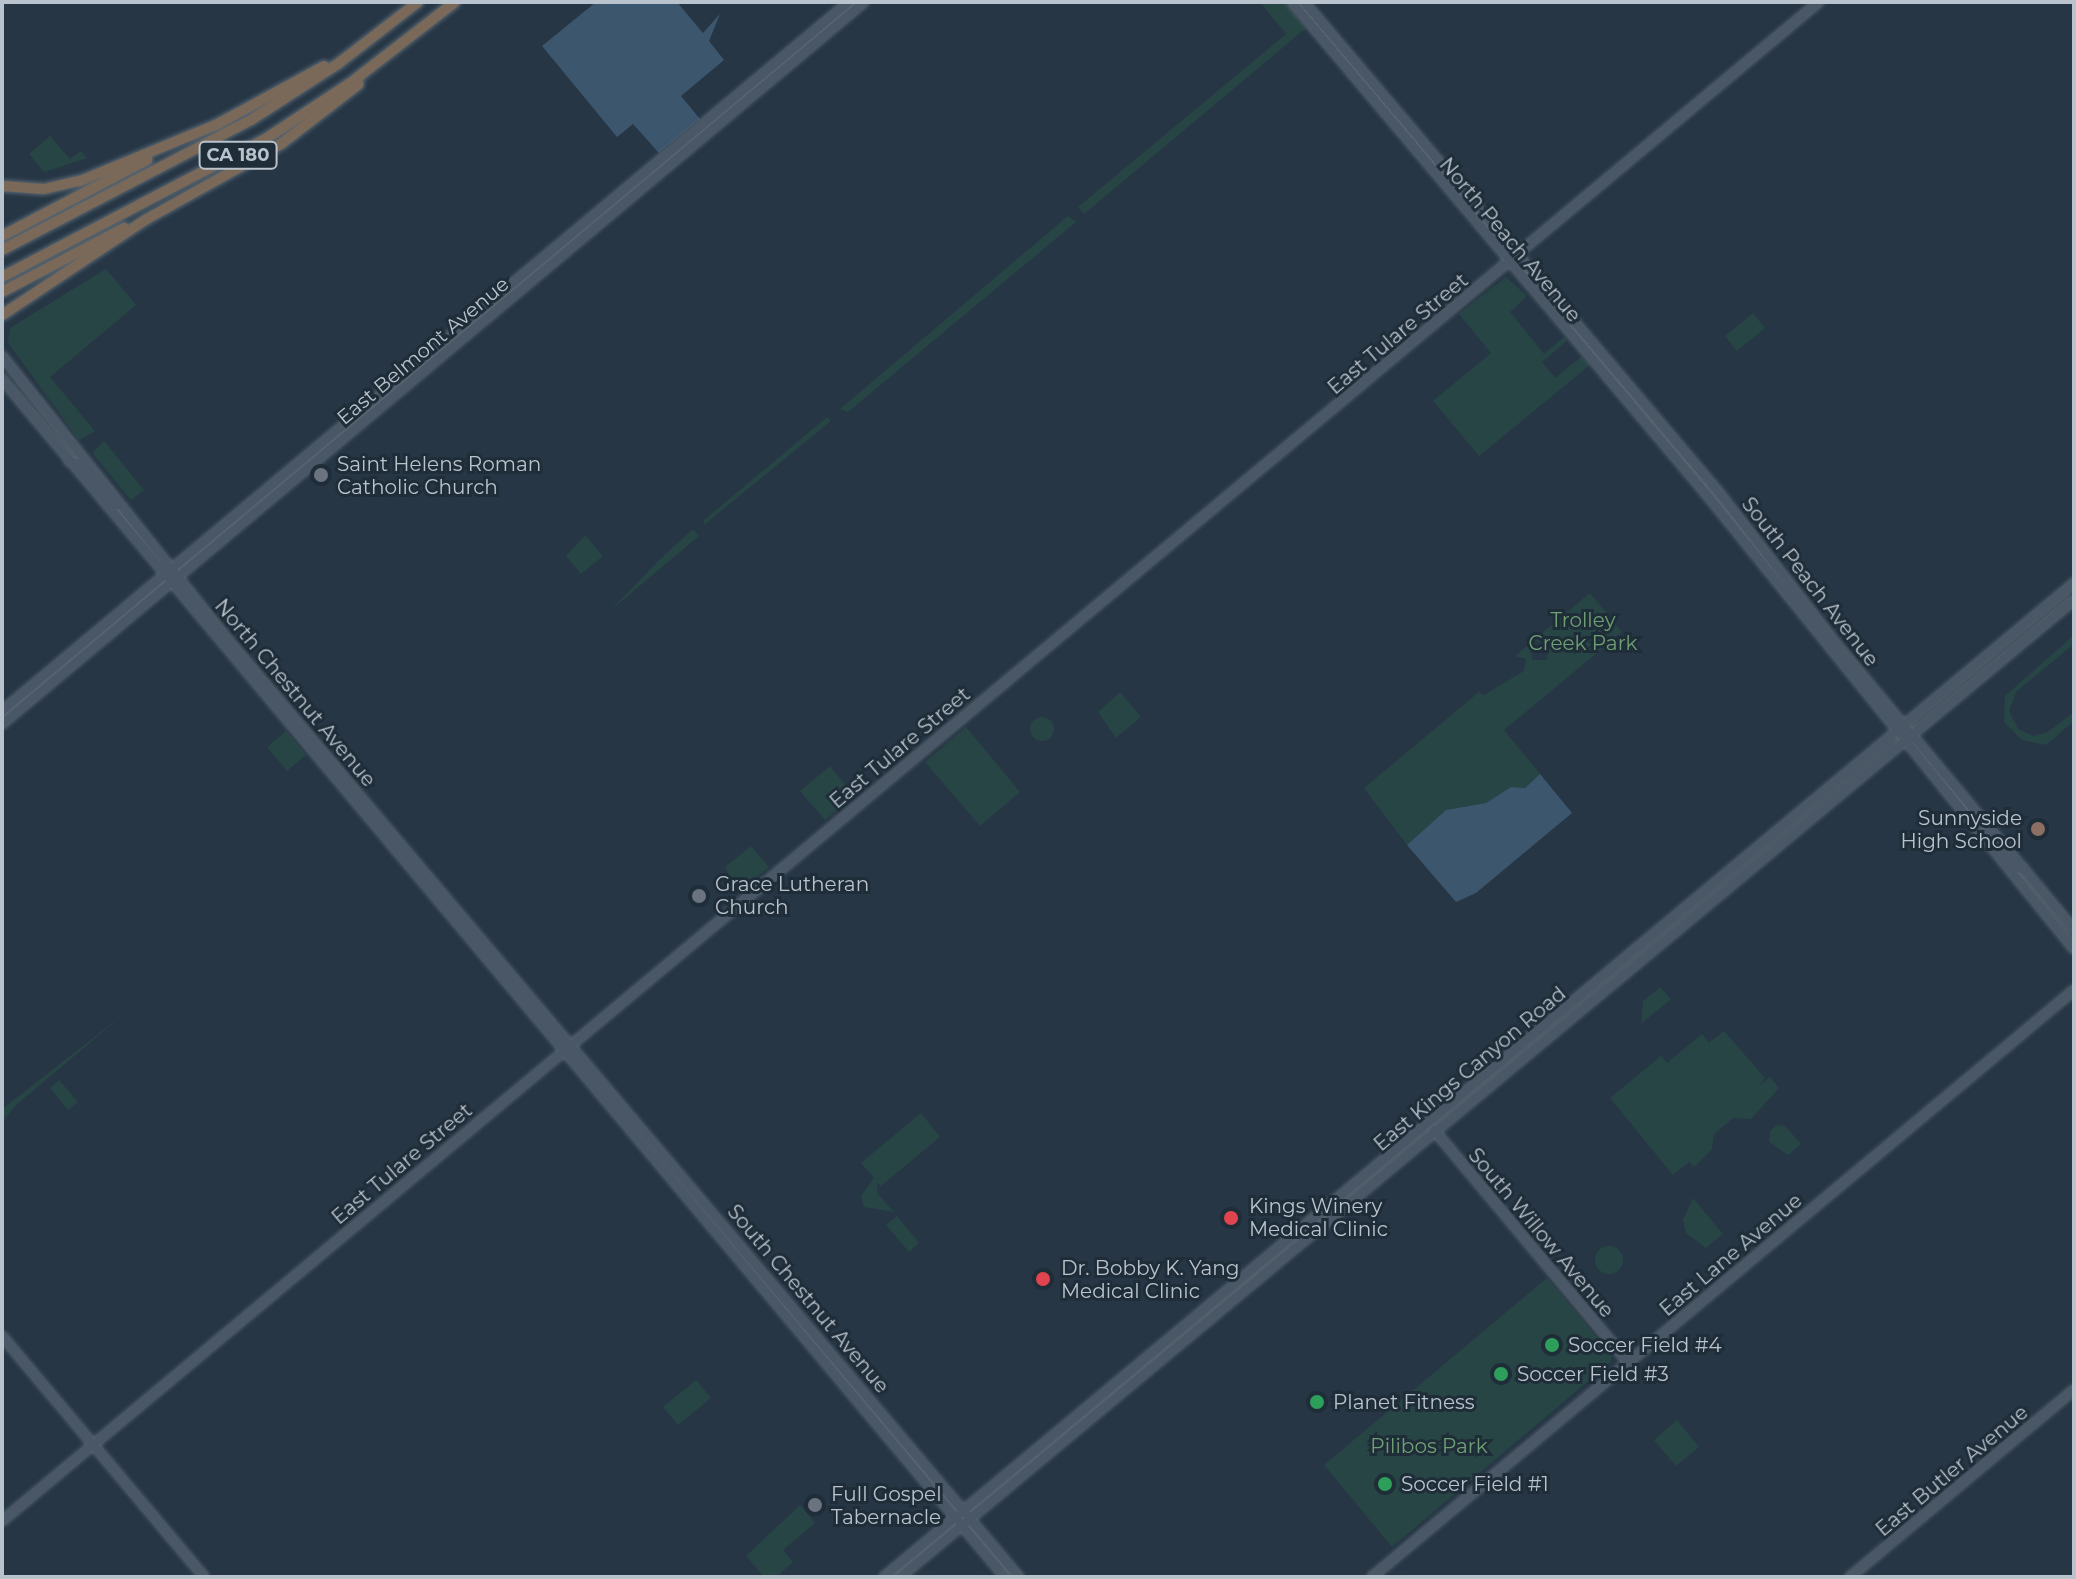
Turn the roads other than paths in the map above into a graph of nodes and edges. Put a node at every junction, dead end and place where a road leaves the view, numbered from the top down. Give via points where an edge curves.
1 (416, 2) edge
2 (455, 2) edge
3 (849, 2) edge
4 (864, 2) edge
5 (1292, 2) edge
6 (1304, 2) edge
7 (1819, 2) edge
8 (420, 29) junction
9 (1333, 53) junction
10 (1370, 82) junction
11 (216, 125) junction
12 (2, 186) edge
13 (178, 201) junction
14 (2, 236) edge
15 (2, 250) edge
16 (1512, 260) junction
17 (2, 277) edge
18 (2, 292) edge
19 (2, 315) edge
20 (2, 356) edge
21 (2, 379) edge
22 (69, 461) junction
23 (1708, 496) joint
24 (127, 512) junction
25 (1728, 522) junction
26 (1768, 557) junction
27 (175, 573) junction
28 (1771, 576) junction
29 (166, 580) junction
30 (2074, 583) edge
31 (2074, 600) edge
32 (1802, 615) junction
33 (1815, 617) junction
34 (1836, 644) junction
35 (2, 711) edge
36 (2, 724) edge
37 (1905, 726) junction
38 (1896, 734) junction
39 (1913, 737) junction
40 (1904, 744) junction
41 (1972, 826) junction
42 (2024, 869) junction
43 (2014, 876) junction
44 (2065, 920) junction
45 (2074, 930) edge
46 (2074, 949) edge
47 (489, 963) junction
48 (521, 987) junction
49 (2074, 990) edge
50 (566, 1048) junction
51 (1432, 1128) junction
52 (2, 1336) edge
53 (1628, 1362) junction
54 (2074, 1390) edge
55 (864, 1397) junction
56 (93, 1445) junction
57 (963, 1509) junction
58 (955, 1517) junction
59 (970, 1518) junction
60 (2, 1521) edge
61 (962, 1525) junction
62 (204, 1577) edge
63 (884, 1577) edge
64 (900, 1577) edge
65 (1005, 1577) edge
66 (1019, 1577) edge
67 (1372, 1577) edge
68 (1850, 1577) edge

1 - 11 highway via 322,67
1 - 15 highway, CA 180 via 251,120
2 - 8 highway, CA 180
3 - 27 main road, East Belmont Avenue
4 - 27 main road, East Belmont Avenue
5 - 9 main road, North Peach Avenue
6 - 10 main road, North Peach Avenue
7 - 16 main road, East Tulare Street
8 - 13 highway via 306,127
8 - 17 highway, CA 180 via 270,136
9 - 10 main road
9 - 16 main road, North Peach Avenue
10 - 16 main road, North Peach Avenue
11 - 12 highway via 72,184 44,189
11 - 14 highway
13 - 18 highway
13 - 19 highway
16 - 23 main road, North Peach Avenue
16 - 26 main road, South Peach Avenue via 1720,494
16 - 50 main road, East Tulare Street
20 - 24 main road, North Chestnut Avenue
21 - 22 main road, North Chestnut Avenue
22 - 24 main road via 80,464
22 - 29 main road, North Chestnut Avenue
23 - 25 main road, South Peach Avenue
24 - 27 main road, North Chestnut Avenue
25 - 26 main road
25 - 28 main road, South Peach Avenue
26 - 33 main road, South Peach Avenue
27 - 29 main road, East Belmont Avenue
27 - 48 main road, North Chestnut Avenue
28 - 32 main road, South Peach Avenue
28 - 33 main road
29 - 35 main road, East Belmont Avenue
29 - 36 main road, East Belmont Avenue
29 - 47 main road, North Chestnut Avenue
30 - 37 main road, East Kings Canyon Road
31 - 39 main road, East Kings Canyon Road
32 - 34 main road
32 - 38 main road, South Peach Avenue
33 - 34 main road, South Peach Avenue
34 - 37 main road, South Peach Avenue
37 - 38 main road, East Kings Canyon Road
37 - 39 main road, South Peach Avenue
38 - 40 main road, South Peach Avenue
38 - 51 main road, East Kings Canyon Road
39 - 40 main road, East Kings Canyon Road
39 - 42 main road, South Peach Avenue
40 - 41 main road, South Peach Avenue
40 - 51 main road, East Kings Canyon Road
41 - 42 main road via 2014,868
41 - 43 main road, South Peach Avenue
42 - 44 main road, South Peach Avenue
43 - 44 main road via 2022,876
43 - 46 main road, South Peach Avenue
44 - 45 main road, South Peach Avenue
47 - 48 main road
47 - 50 main road, North Chestnut Avenue
48 - 50 main road, North Chestnut Avenue
49 - 53 main road, East Lane Avenue
50 - 55 main road, South Chestnut Avenue
50 - 56 main road, East Tulare Street
51 - 53 main road, South Willow Avenue
51 - 57 main road, East Kings Canyon Road
51 - 59 main road, East Kings Canyon Road
52 - 56 main road
53 - 67 main road, East Lane Avenue
54 - 68 main road, East Butler Avenue
55 - 57 main road, South Chestnut Avenue
55 - 58 main road, South Chestnut Avenue
56 - 60 main road, East Tulare Street
56 - 62 main road
57 - 58 main road, East Kings Canyon Road
57 - 59 main road, South Chestnut Avenue
58 - 61 main road, South Chestnut Avenue
58 - 63 main road, East Kings Canyon Road
59 - 61 main road, East Kings Canyon Road
59 - 66 main road, South Chestnut Avenue
61 - 64 main road, East Kings Canyon Road
61 - 65 main road, South Chestnut Avenue

